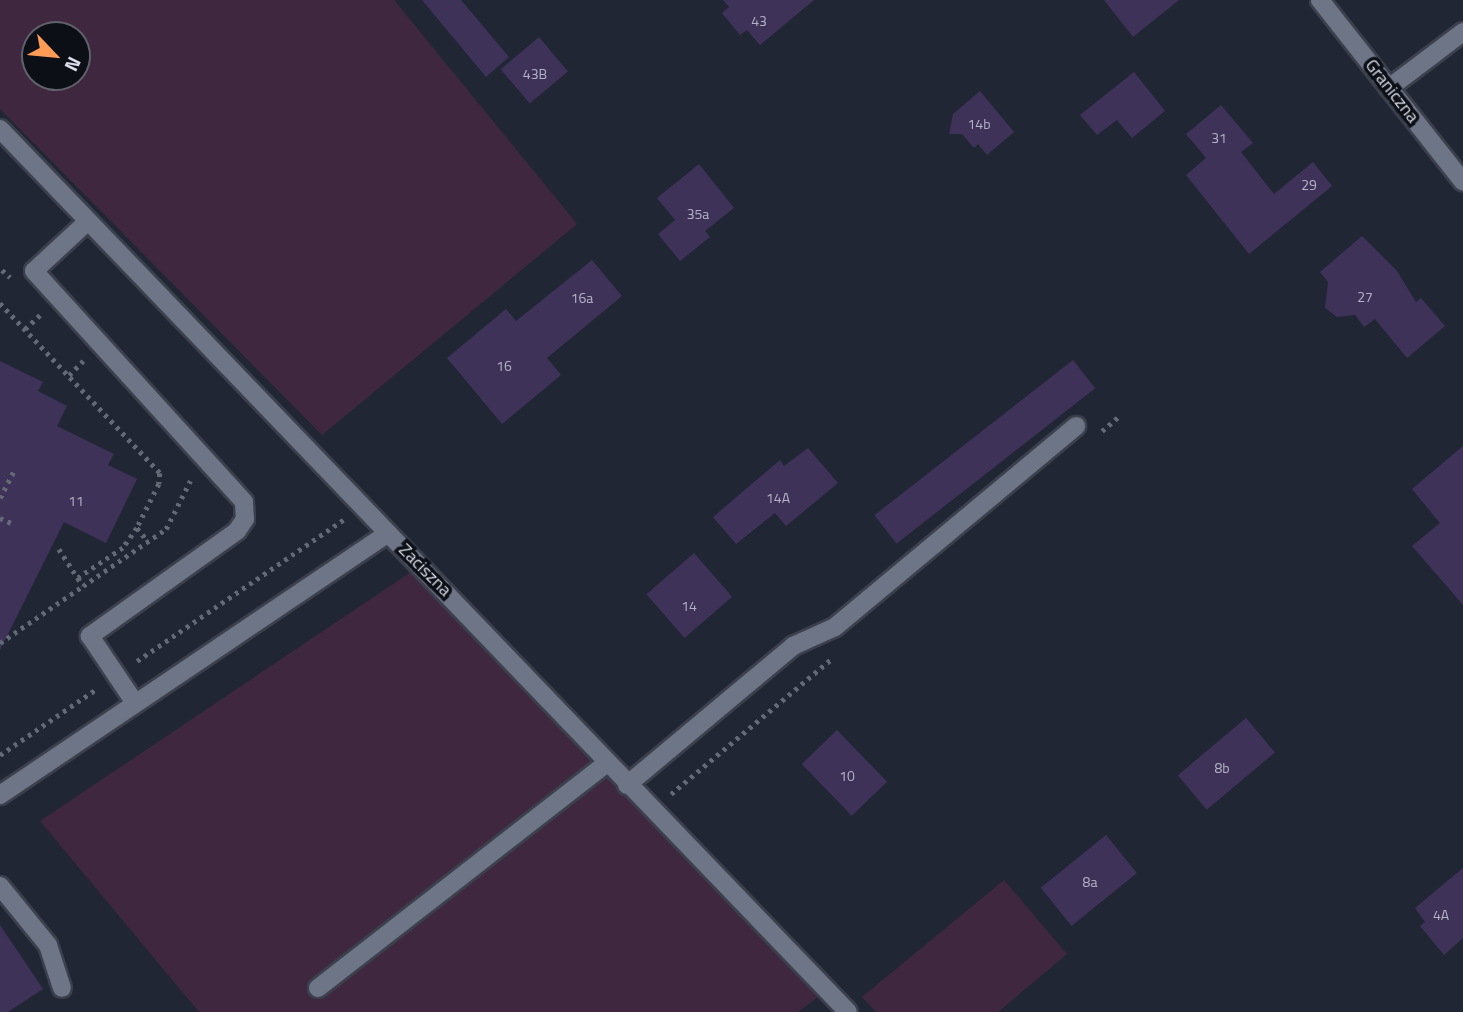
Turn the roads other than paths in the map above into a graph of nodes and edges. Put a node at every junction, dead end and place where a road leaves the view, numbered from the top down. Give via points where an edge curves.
1 (1320, 0) edge
2 (1463, 32) edge
3 (1389, 88) junction
4 (0, 129) edge
5 (1463, 183) edge
6 (88, 222) junction
7 (1076, 426) dead end
8 (388, 533) junction
9 (135, 703) junction
10 (607, 763) junction
11 (627, 785) junction
12 (0, 795) edge
13 (0, 886) edge
14 (62, 988) dead end
15 (318, 988) dead end
16 (848, 1012) edge

1 - 3 street, Graniczna
2 - 3 street
3 - 5 street, Graniczna
4 - 6 street, Zaciszna
6 - 8 street, Zaciszna
6 - 9 street via 34,271 244,502 245,519 237,531 90,636
7 - 11 street via 835,627 793,646
8 - 9 street
8 - 10 street, Zaciszna
9 - 12 street
10 - 11 street, Zaciszna
10 - 15 street
11 - 16 street, Zaciszna
13 - 14 street via 48,945

